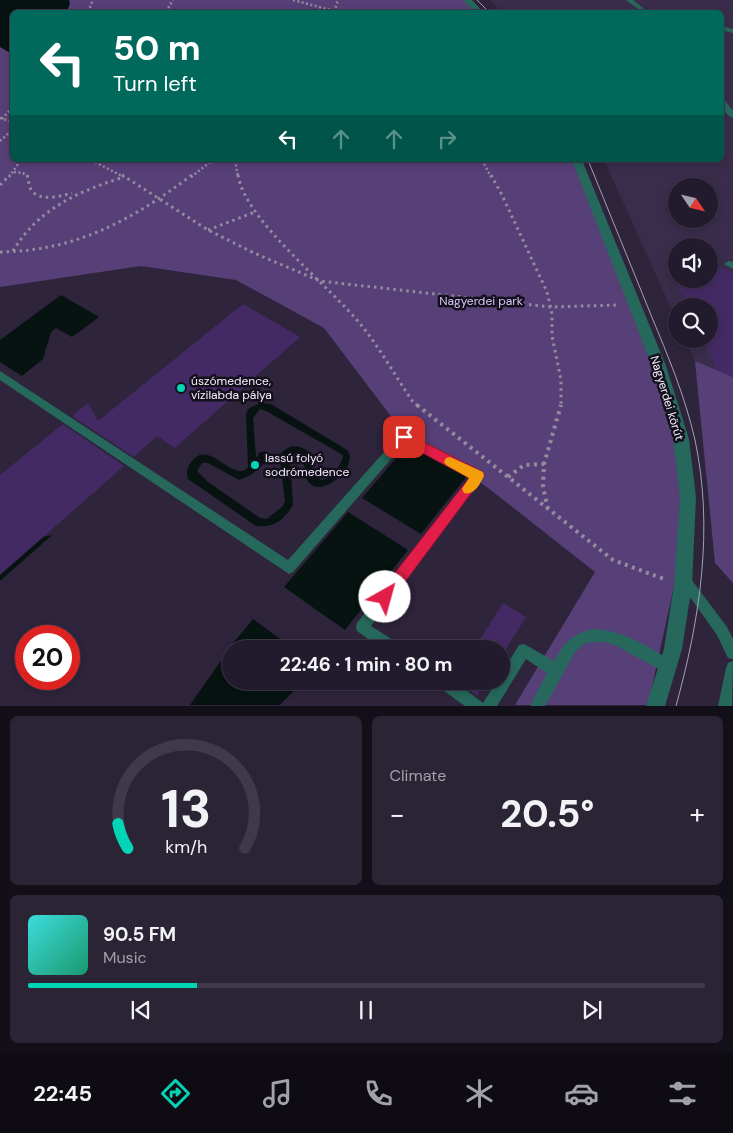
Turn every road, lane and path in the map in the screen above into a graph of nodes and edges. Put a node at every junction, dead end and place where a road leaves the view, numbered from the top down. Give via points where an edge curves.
1 (293, 0) edge
2 (468, 0) edge
3 (629, 0) edge
4 (329, 10) edge
5 (476, 10) edge
6 (642, 10) edge
7 (724, 104) edge
8 (733, 115) edge
9 (10, 132) edge
10 (0, 141) edge
11 (20, 162) edge
12 (95, 162) edge
13 (210, 162) edge
14 (235, 162) edge
15 (483, 162) edge
16 (578, 162) edge
17 (14, 172) junction
18 (125, 177) junction
19 (0, 185) edge
20 (78, 192) junction
21 (159, 199) junction
22 (255, 212) junction
23 (208, 230) junction
24 (13, 251) junction
25 (0, 252) edge
26 (320, 281) junction
27 (634, 304) junction
28 (551, 307) junction
29 (0, 375) edge
30 (544, 464) junction
31 (508, 477) junction
32 (548, 510) junction
33 (683, 581) junction
34 (381, 640) edge
35 (733, 653) edge
36 (668, 666) junction
37 (733, 668) edge
38 (557, 671) junction
39 (455, 690) edge
40 (478, 706) edge
41 (489, 706) edge
42 (537, 706) edge
43 (655, 706) edge
44 (724, 706) edge

1 - 4 path
2 - 5 street
3 - 6 lane
7 - 8 lane
9 - 10 path
11 - 17 path
12 - 18 path
13 - 21 path
14 - 22 path via 238,184
15 - 28 path via 502,195
16 - 27 street, Nagyerdei körút
17 - 19 path
17 - 20 path via 28,176 28,187 33,194 50,197
18 - 20 path
18 - 21 path
20 - 24 path via 31,227
21 - 23 path
21 - 24 path via 119,224 87,236
22 - 23 path
22 - 26 path
23 - 26 path
24 - 25 path
26 - 28 path
26 - 31 path via 362,326 413,402
27 - 28 path
27 - 33 street, Nagyerdei körút via 659,366 681,439 688,497
28 - 30 path via 552,336 562,380 561,405
29 - 34 lane via 289,568 404,437 478,476 362,627
30 - 31 path via 524,466
30 - 32 path via 543,488
31 - 32 path
32 - 33 path via 613,560
33 - 35 lane via 722,631
33 - 36 street, Nagyerdei körút
36 - 38 lane via 628,643 599,636 584,637 571,646
36 - 43 street, Nagyerdei körút
37 - 44 lane
38 - 41 lane via 524,650
38 - 42 lane
39 - 40 lane

